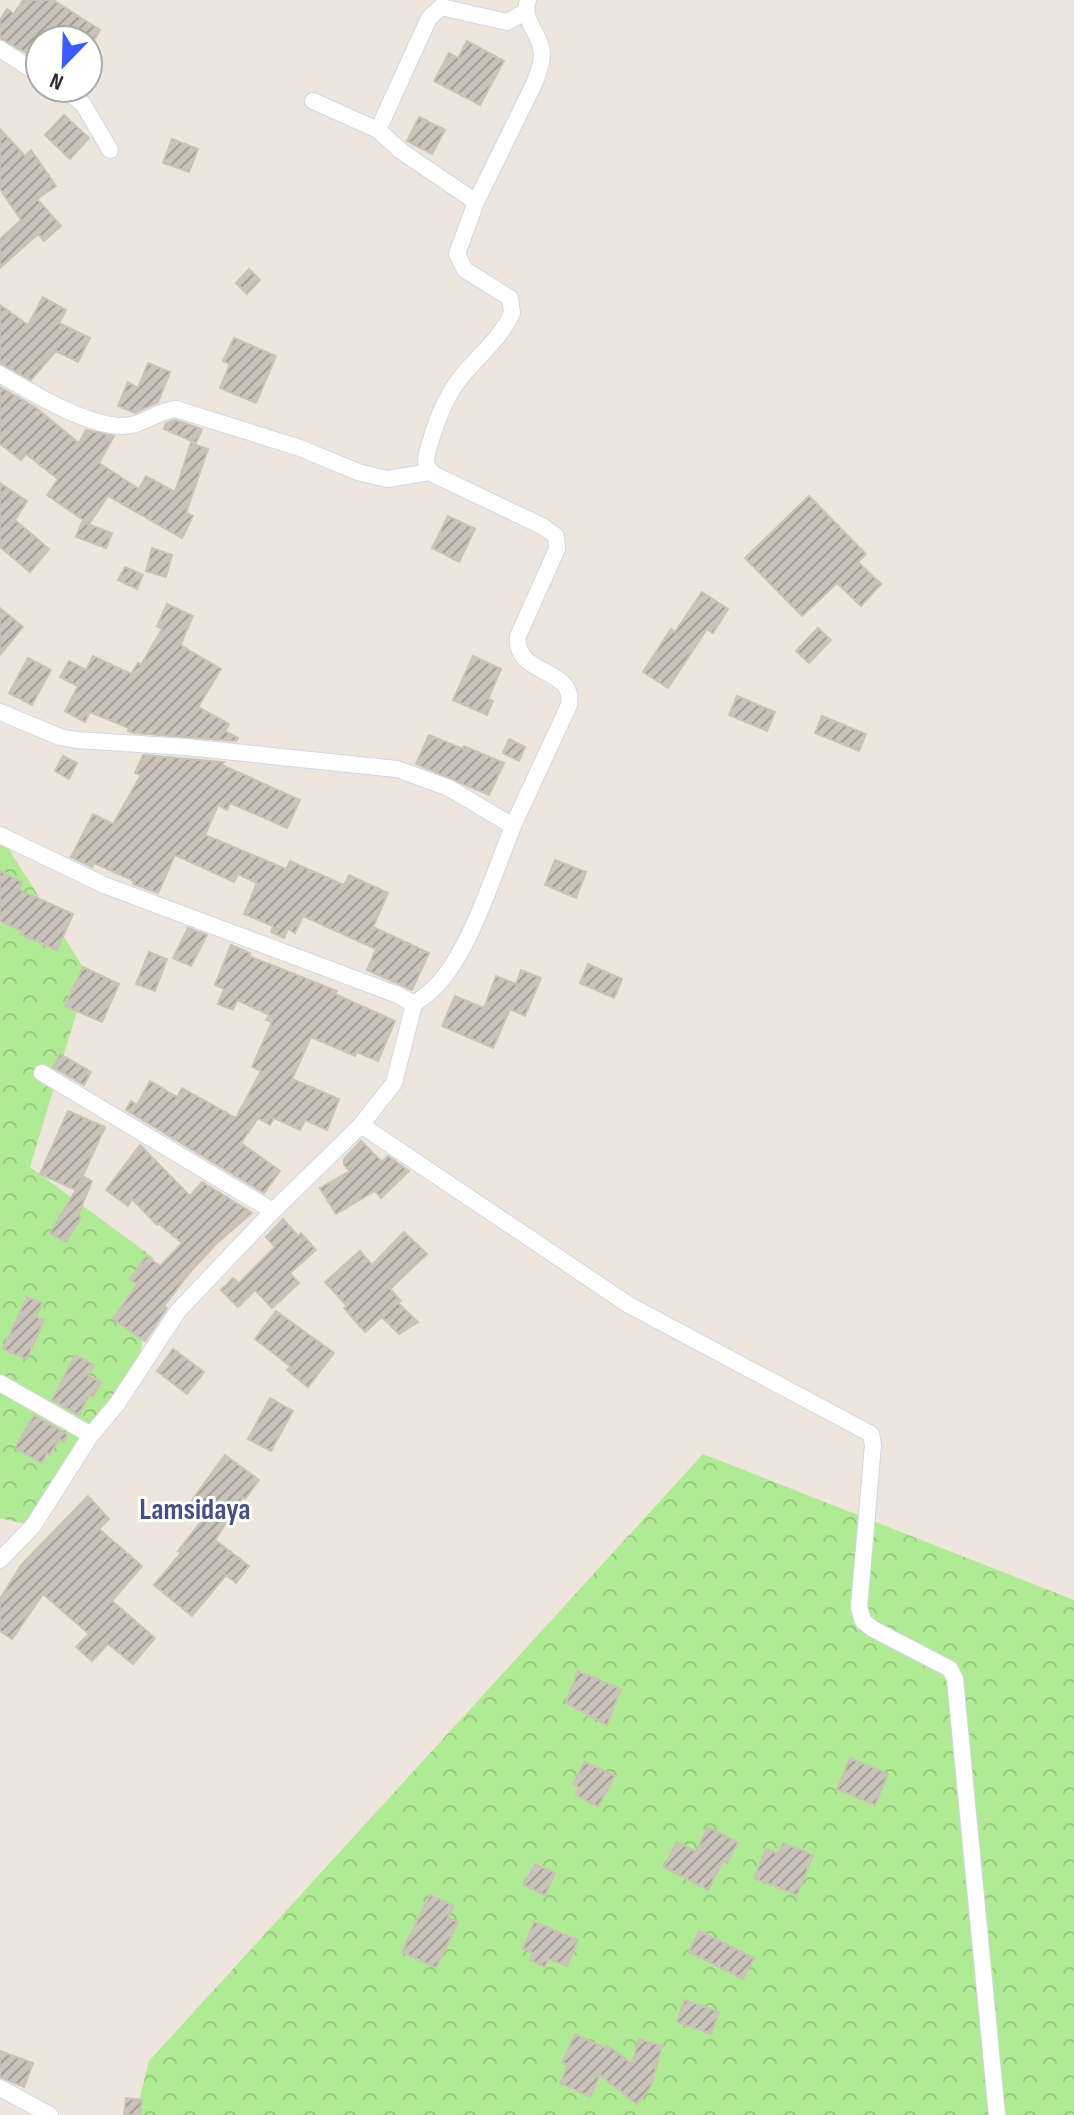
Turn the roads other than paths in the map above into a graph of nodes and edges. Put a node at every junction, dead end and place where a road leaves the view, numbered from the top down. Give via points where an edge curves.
1 (527, 6) edge
2 (0, 49) edge
3 (24, 65) edge
4 (313, 101) dead end
5 (83, 104) edge
6 (378, 130) junction
7 (110, 150) dead end
8 (476, 202) junction
9 (0, 374) edge
10 (430, 472) junction
11 (0, 712) edge
12 (513, 826) junction
13 (0, 835) edge
14 (414, 1004) junction
15 (42, 1073) dead end
16 (361, 1125) junction
17 (273, 1211) junction
18 (0, 1383) edge
19 (91, 1435) junction
20 (0, 1560) edge
21 (0, 2088) edge
22 (50, 2115) edge
23 (997, 2115) edge

1 - 6 street via 507,22 441,7 436,11
1 - 8 street via 540,44 541,66
2 - 3 street
4 - 6 street
5 - 7 street
6 - 8 street
8 - 10 street via 458,258 465,270 510,298 512,313 459,378 440,412 425,458
9 - 10 street via 55,404 112,425 141,424 176,409 358,472 387,479
10 - 12 street via 556,536 557,549 517,644 522,658 565,683 571,696
11 - 12 street via 76,740 397,769 449,788
12 - 14 street via 472,928 437,985
13 - 14 street via 104,885
14 - 16 street via 394,1083
15 - 17 street
16 - 17 street
16 - 23 street via 629,1305 871,1434 859,1607 863,1621 873,1629 950,1669 955,1679
17 - 19 street via 178,1311
18 - 19 street
19 - 20 street via 33,1526
21 - 22 street

